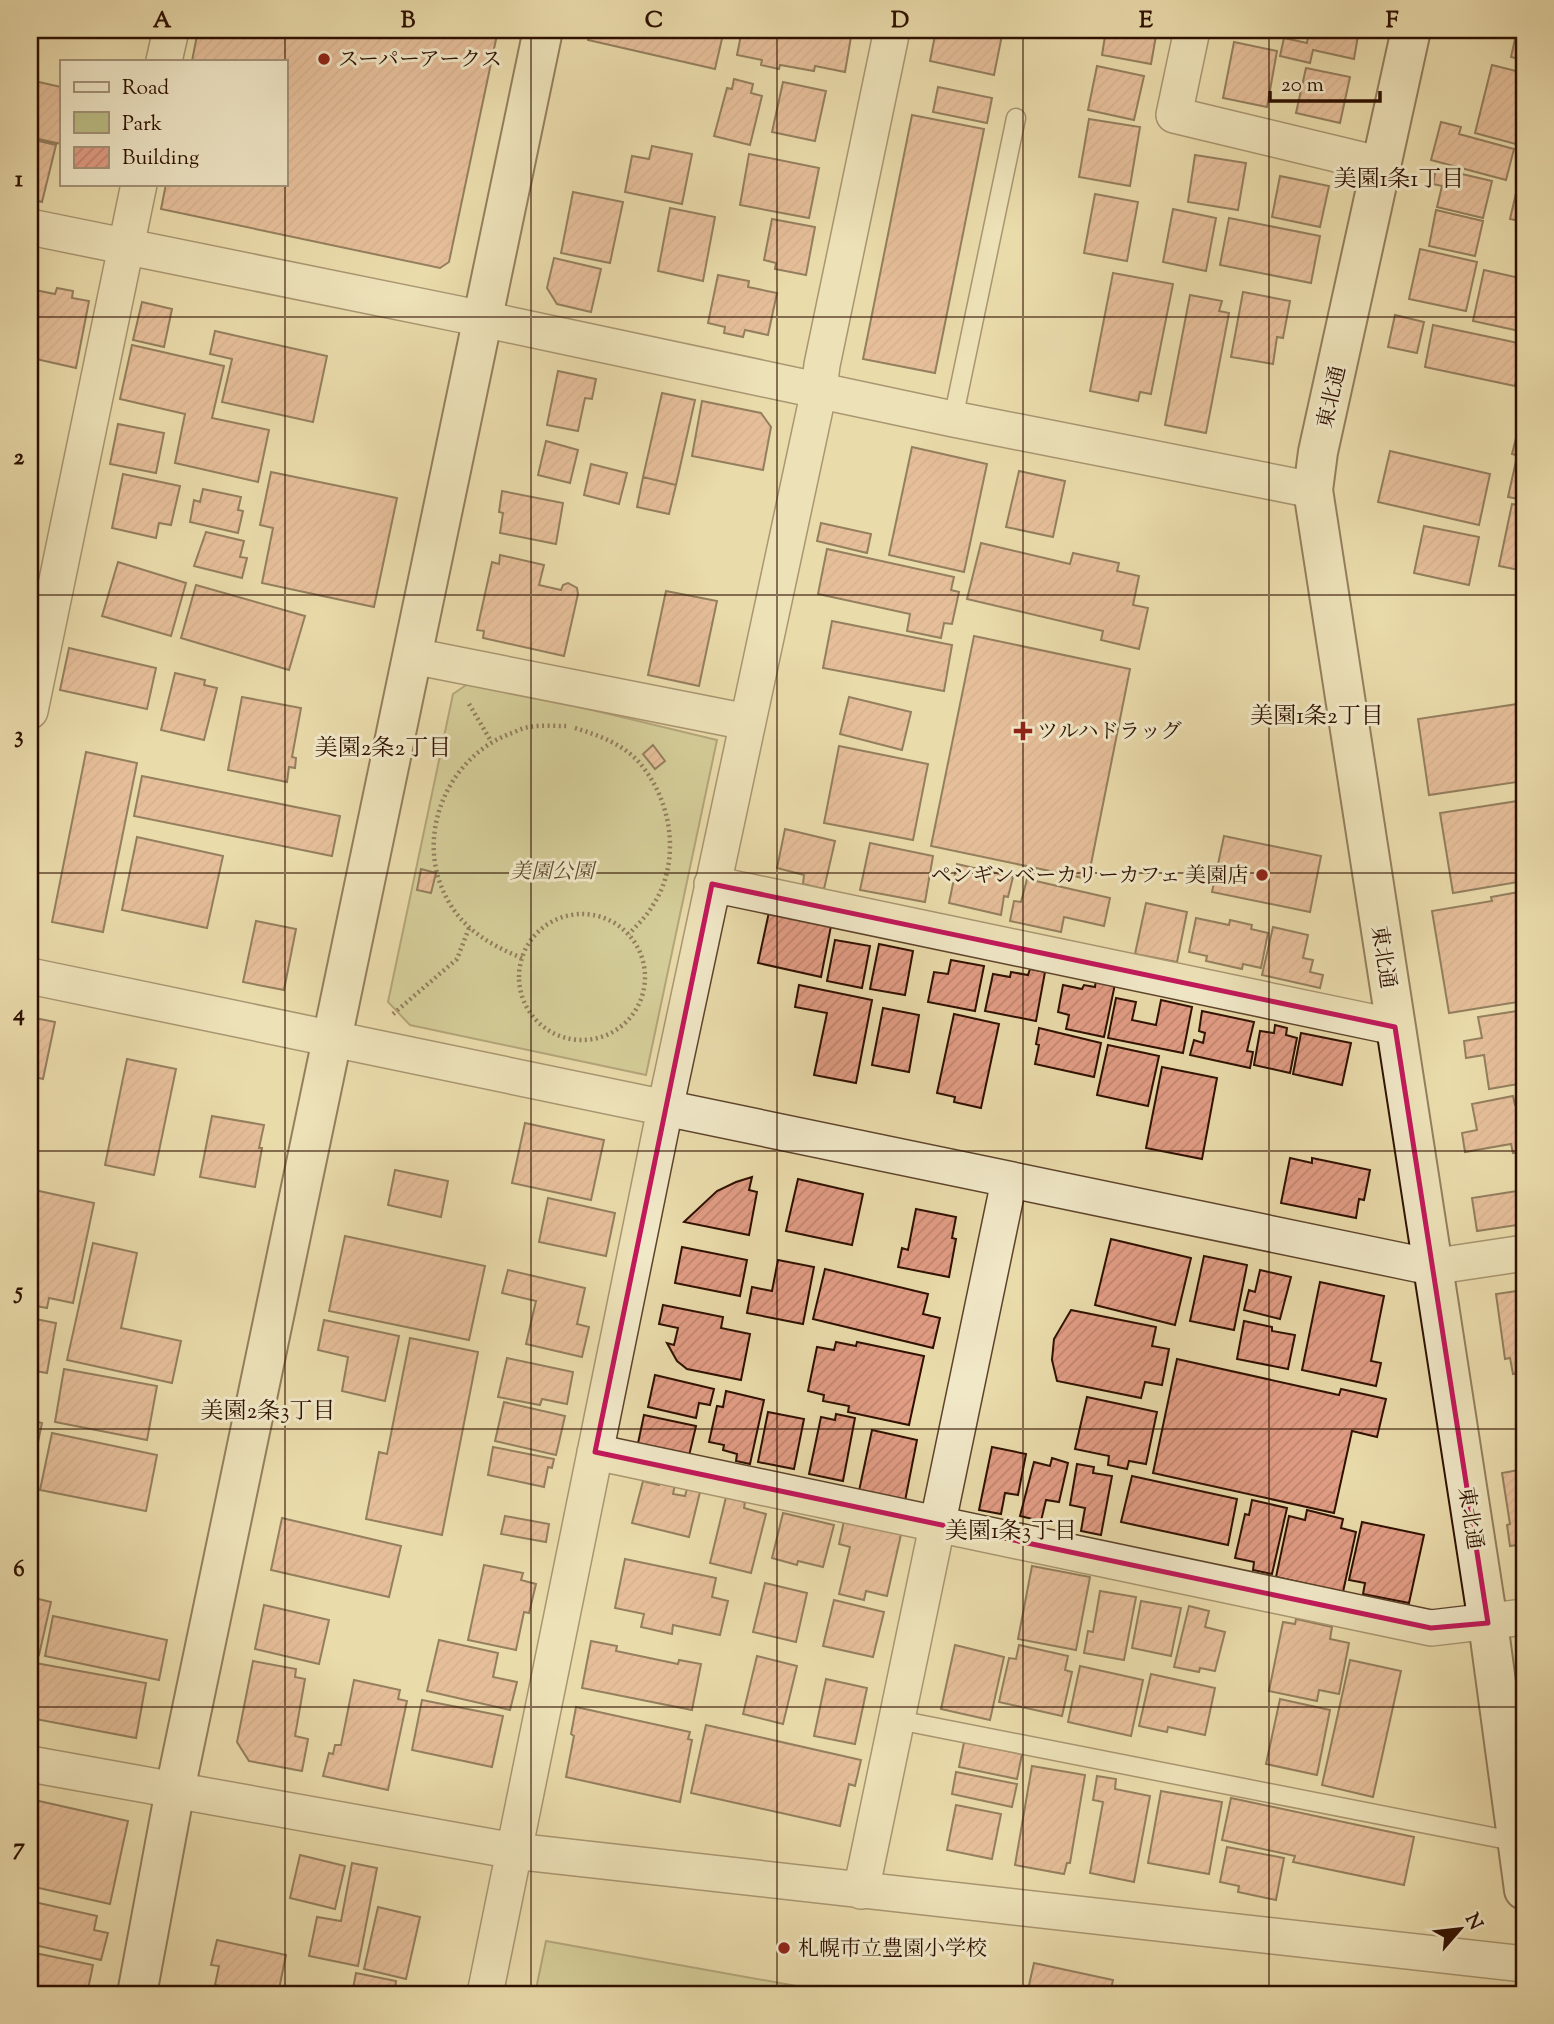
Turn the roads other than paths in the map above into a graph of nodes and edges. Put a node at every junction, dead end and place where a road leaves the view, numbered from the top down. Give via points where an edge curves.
1 (171, 30) edge
2 (543, 30) edge
3 (892, 30) edge
4 (1192, 30) edge
5 (1411, 30) edge
6 (164, 60) edge
7 (1016, 118) dead end
8 (1382, 165) junction
9 (139, 186) edge
10 (30, 227) edge
11 (126, 246) junction
12 (482, 319) junction
13 (819, 390) junction
14 (953, 419) junction
15 (1313, 490) junction
16 (413, 656) junction
17 (30, 711) edge
18 (747, 722) junction
19 (712, 884) junction
20 (30, 975) edge
21 (1395, 1027) junction
22 (333, 1040) junction
23 (665, 1109) junction
24 (1009, 1181) junction
25 (1524, 1253) edge
26 (1431, 1268) junction
27 (595, 1452) junction
28 (939, 1524) junction
29 (1506, 1620) edge
30 (898, 1720) junction
31 (30, 1764) edge
32 (175, 1790) junction
33 (1518, 1842) junction
34 (514, 1851) junction
35 (1524, 1890) edge
36 (862, 1891) junction
37 (1524, 1964) edge
38 (137, 1994) edge
39 (485, 1994) edge

1 - 6 street
2 - 12 street
3 - 13 street
4 - 8 street via 1174,115
5 - 8 street, 東北通
7 - 14 lane
8 - 15 street, 東北通
9 - 11 street
10 - 11 street
11 - 12 street
11 - 17 street
12 - 13 street
12 - 16 street
13 - 14 street
13 - 18 street
14 - 15 street
15 - 21 street, 東北通
16 - 18 street
16 - 22 street
18 - 19 street
19 - 21 street
19 - 23 street
20 - 22 street
21 - 26 street, 東北通
22 - 23 street
22 - 32 street
23 - 24 street
23 - 27 street
24 - 26 street
24 - 28 street
25 - 26 street
26 - 29 street, 東北通
27 - 28 street
27 - 34 street
28 - 29 street via 1431,1628
28 - 30 street
29 - 33 street, 東北通
30 - 33 lane
30 - 36 street
31 - 32 street
32 - 34 street
32 - 38 street
33 - 35 street, 東北通
34 - 36 street
34 - 39 street
36 - 37 street

